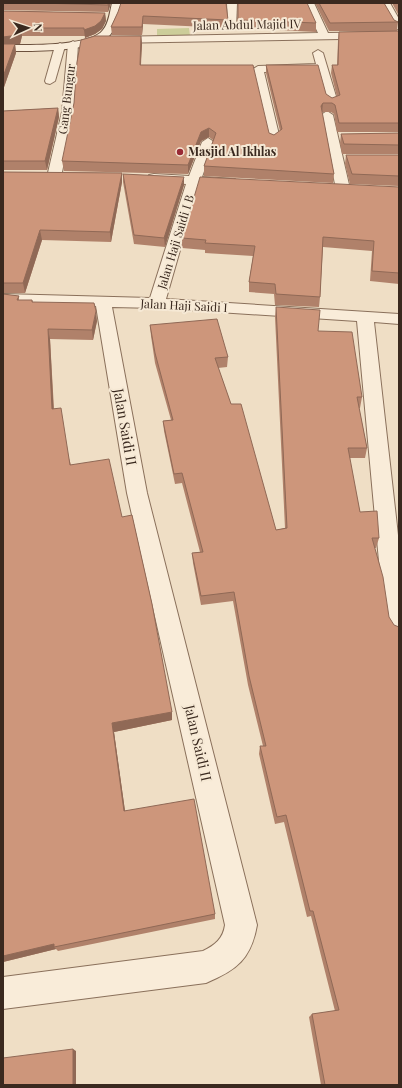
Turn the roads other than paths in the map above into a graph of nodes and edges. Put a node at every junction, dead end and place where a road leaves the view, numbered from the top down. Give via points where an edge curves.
1 (117, 3) edge
2 (232, 3) edge
3 (309, 3) edge
4 (385, 3) edge
5 (233, 26) dead end
6 (399, 27) edge
7 (399, 35) edge
8 (319, 36) junction
9 (96, 40) junction
10 (73, 44) junction
11 (60, 46) junction
12 (3, 48) edge
13 (322, 67) junction
14 (50, 81) dead end
15 (331, 138) junction
16 (346, 138) edge
17 (274, 139) edge
18 (208, 142) edge
19 (336, 159) junction
20 (352, 159) edge
21 (40, 177) edge
22 (54, 177) junction
23 (70, 177) edge
24 (141, 178) edge
25 (194, 180) junction
26 (241, 183) edge
27 (327, 188) edge
28 (343, 189) junction
29 (360, 190) edge
30 (3, 299) edge
31 (103, 302) junction
32 (157, 304) junction
33 (365, 318) junction
34 (399, 319) edge
35 (399, 626) edge
36 (3, 993) edge

1 - 9 street via 109,16 107,33
2 - 5 street
3 - 8 street
4 - 6 street
7 - 8 street, Jalan Abdul Majid IV
8 - 9 street, Jalan Abdul Majid IV
8 - 13 street
9 - 10 street, Jalan Abdul Majid IV
10 - 11 street, Jalan Abdul Majid IV
10 - 22 street, Gang Bungur via 68,112
11 - 12 street, Jalan Abdul Majid IV
11 - 14 street
13 - 15 street via 330,109
13 - 17 street via 258,69
15 - 16 street
15 - 19 street
18 - 25 street, Jalan Haji Saidi I B
19 - 20 street
19 - 28 street
21 - 22 street
22 - 23 street
24 - 25 street
25 - 26 street
25 - 32 street, Jalan Haji Saidi I B
27 - 28 street
28 - 29 street
30 - 31 street, Jalan Haji Saidi I
31 - 32 street, Jalan Haji Saidi I
31 - 36 street, Jalan Saidi II via 137,492 241,924 240,936 235,947 224,958 206,967
32 - 33 street, Jalan Haji Saidi I
33 - 34 street, Jalan Haji Saidi I
33 - 35 street via 392,583

